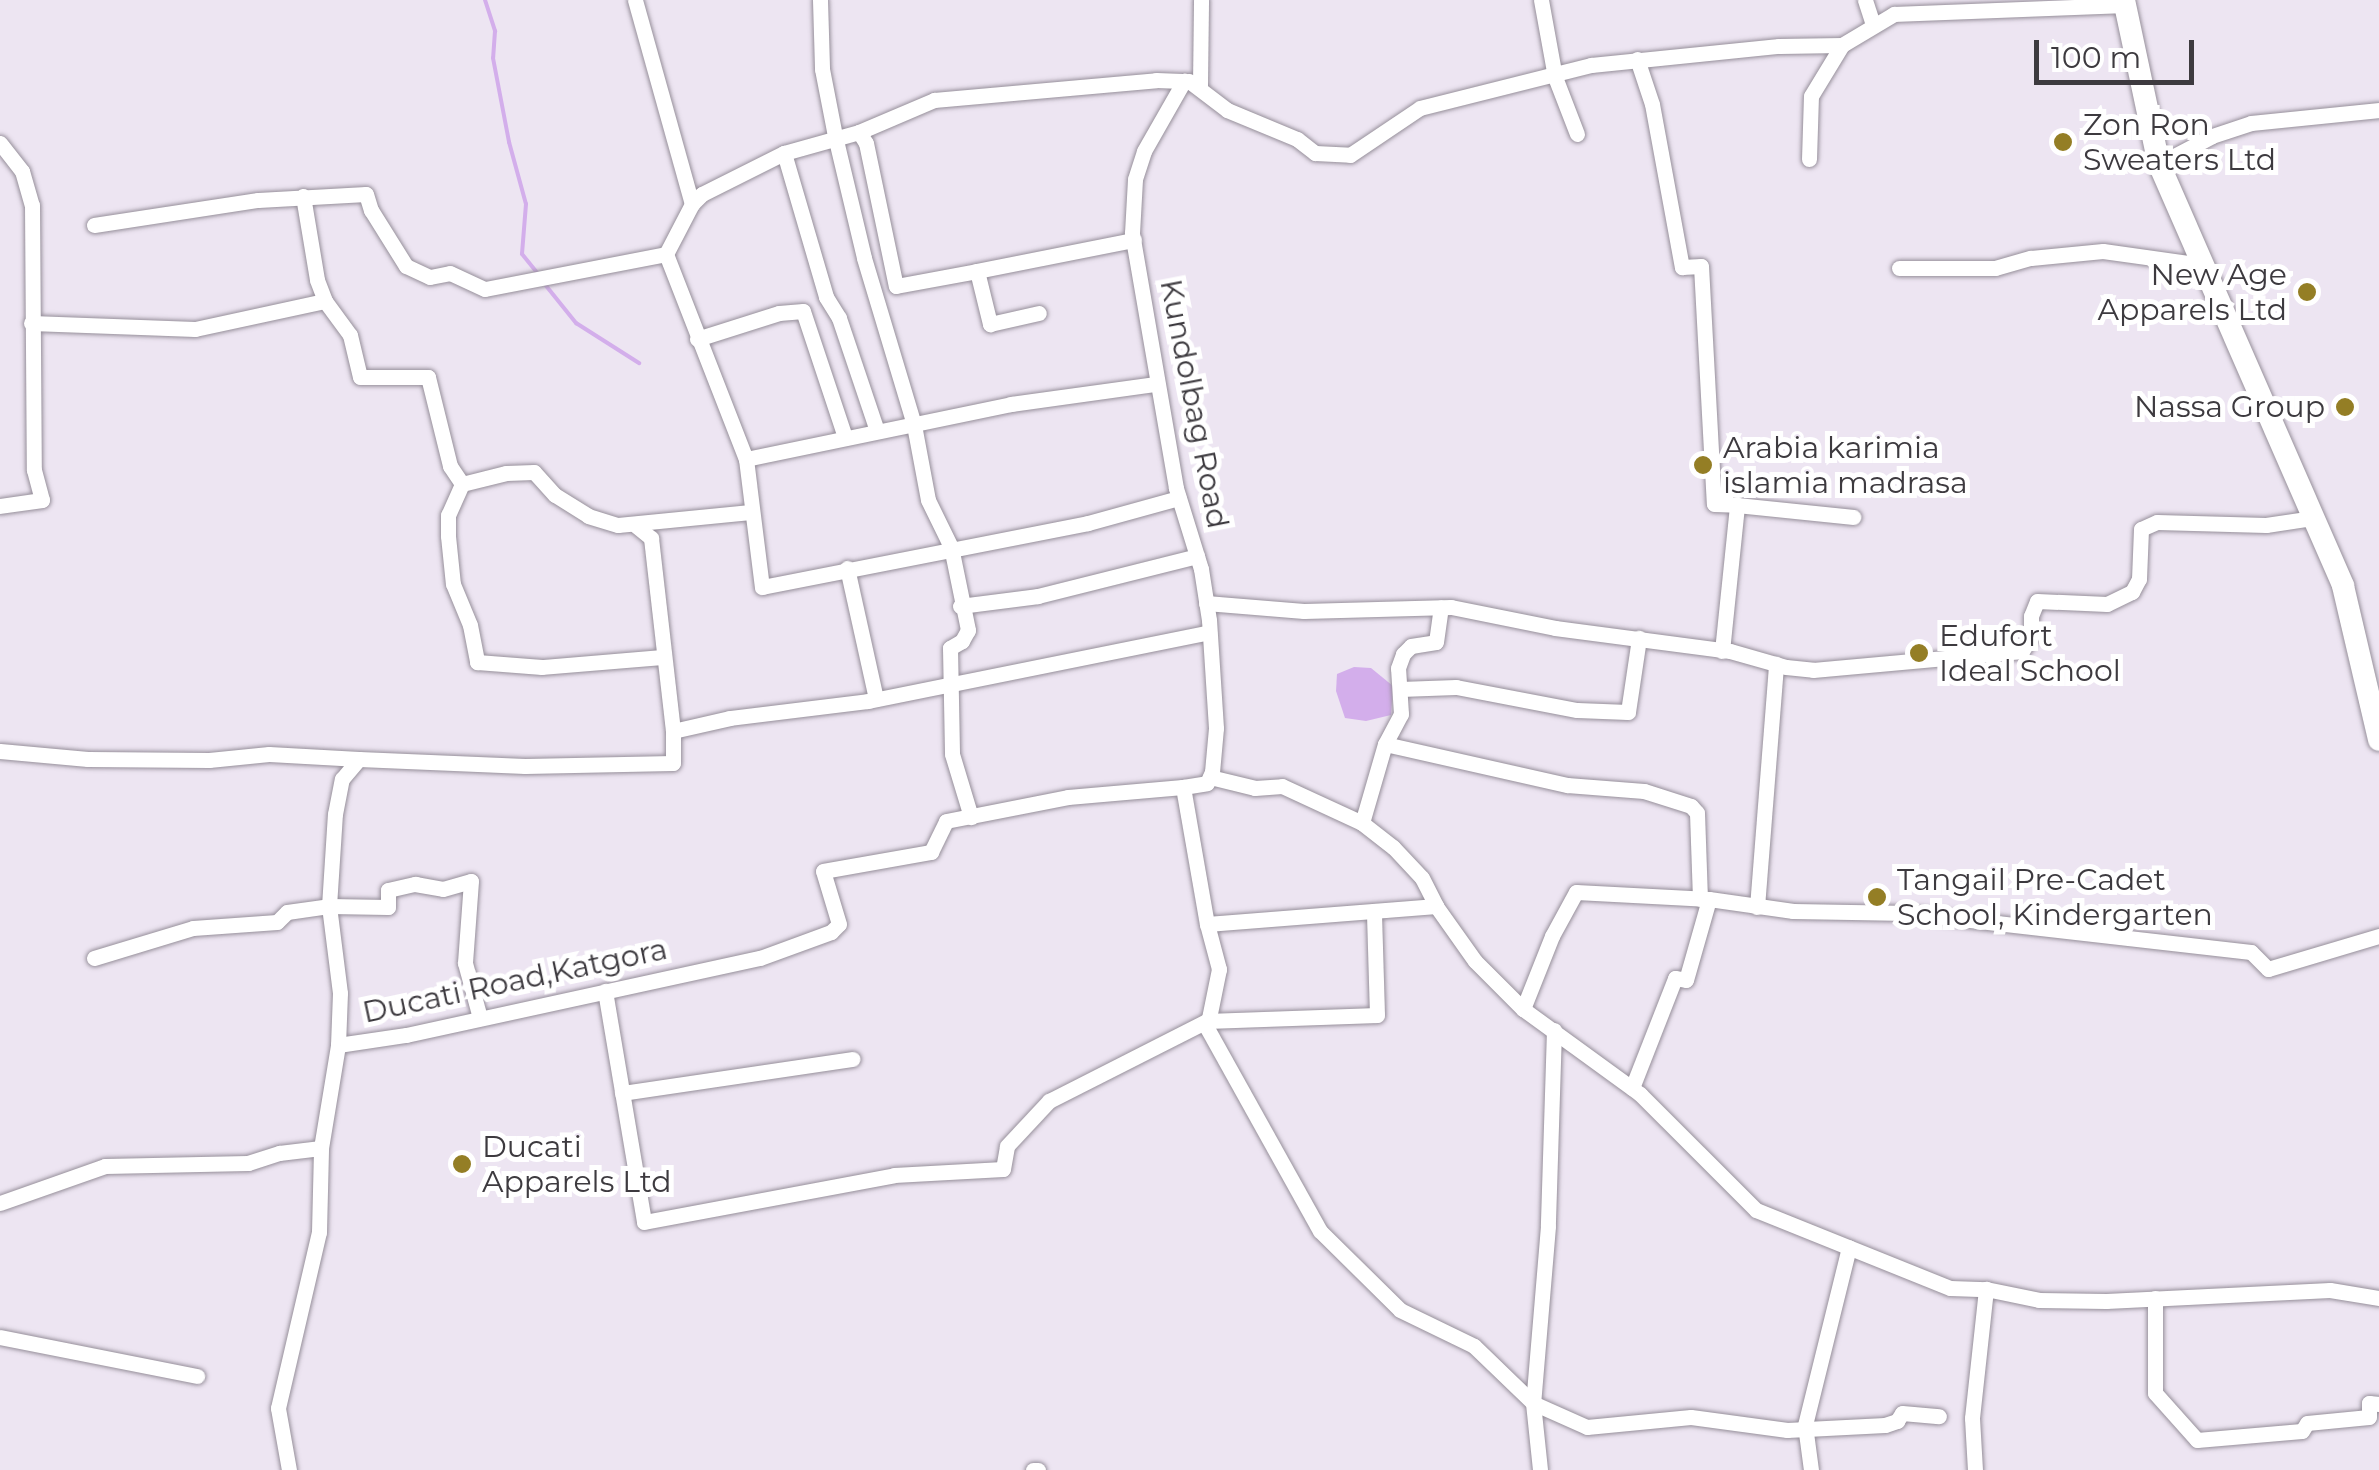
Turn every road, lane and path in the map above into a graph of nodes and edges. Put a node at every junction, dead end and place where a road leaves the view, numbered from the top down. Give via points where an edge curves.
1 (635, 0) edge
2 (820, 0) edge
3 (1201, 0) edge
4 (1541, 0) edge
5 (1864, 0) edge
6 (2125, 3) edge
7 (1873, 25) junction
8 (1842, 44) junction
9 (1637, 59) junction
10 (1556, 77) junction
11 (1192, 83) junction
12 (2379, 110) edge
13 (859, 132) junction
14 (1578, 134) dead end
15 (835, 136) junction
16 (0, 143) edge
17 (784, 153) junction
18 (1810, 158) dead end
19 (2158, 164) junction
20 (303, 196) junction
21 (692, 204) junction
22 (94, 225) dead end
23 (1134, 240) junction
24 (666, 254) junction
25 (2202, 265) junction
26 (1899, 268) dead end
27 (977, 271) junction
28 (325, 301) junction
29 (1040, 313) dead end
30 (31, 323) junction
31 (697, 339) junction
32 (1156, 384) junction
33 (914, 426) junction
34 (877, 431) junction
35 (846, 437) junction
36 (746, 458) junction
37 (462, 484) junction
38 (1179, 498) junction
39 (1737, 505) junction
40 (0, 506) edge
41 (750, 512) junction
42 (1853, 517) dead end
43 (2313, 518) junction
44 (635, 525) junction
45 (952, 547) junction
46 (1197, 556) junction
47 (847, 568) junction
48 (1206, 603) junction
49 (960, 606) junction
50 (1440, 607) junction
51 (1209, 632) junction
52 (1639, 638) junction
53 (1722, 650) junction
54 (661, 657) junction
55 (1776, 664) junction
56 (953, 682) junction
57 (2373, 687) edge
58 (1400, 689) junction
59 (876, 699) junction
60 (674, 730) junction
61 (2379, 740) edge
62 (1385, 744) junction
63 (0, 752) edge
64 (358, 759) junction
65 (1210, 777) junction
66 (1183, 788) junction
67 (971, 817) junction
68 (1362, 824) junction
69 (1704, 899) junction
70 (329, 906) junction
71 (1436, 906) junction
72 (1756, 907) junction
73 (1374, 911) junction
74 (1207, 924) junction
75 (2379, 936) edge
76 (94, 958) dead end
77 (606, 991) junction
78 (1522, 1009) junction
79 (480, 1018) junction
80 (1207, 1021) junction
81 (1554, 1030) junction
82 (338, 1045) junction
83 (853, 1059) dead end
84 (1632, 1088) junction
85 (622, 1093) junction
86 (321, 1148) junction
87 (0, 1203) edge
88 (1849, 1247) junction
89 (1986, 1289) junction
90 (2154, 1298) junction
91 (2379, 1298) edge
92 (0, 1338) edge
93 (197, 1376) dead end
94 (1533, 1403) junction
95 (2379, 1404) edge
96 (1939, 1416) dead end
97 (1806, 1428) junction
98 (289, 1470) edge
99 (1540, 1470) edge
100 (1812, 1470) edge
101 (1975, 1470) edge

1 - 21 street
2 - 15 street via 822,69
3 - 11 street
4 - 10 street
5 - 7 street
6 - 7 street via 1894,14
6 - 19 highway
7 - 8 street
8 - 9 street
8 - 18 street via 1811,96
9 - 10 street
9 - 39 street via 1652,104 1682,267 1701,266 1714,504
10 - 11 street via 1420,108 1350,155 1315,153 1227,110
10 - 14 street
11 - 13 street via 934,100
11 - 23 street, Kundolbag Road via 1144,152 1135,179
12 - 19 street via 2252,123
13 - 15 street
13 - 27 street via 896,286
15 - 17 street
15 - 33 street
16 - 30 street via 22,172 32,204
17 - 21 street
17 - 34 street via 826,298
19 - 25 highway
20 - 22 street
20 - 24 street via 366,194 406,266 430,277 450,273 485,289
20 - 28 street via 310,256
21 - 24 street
23 - 27 street
23 - 32 street, Kundolbag Road
24 - 31 street
25 - 26 street via 2103,252 1995,268
25 - 43 highway
27 - 29 street via 990,324
28 - 30 street via 195,330
28 - 37 street via 350,335 360,376 428,378 450,466
30 - 40 street via 34,470 42,500
31 - 35 street via 803,311
31 - 36 street
32 - 33 street
32 - 38 street, Kundolbag Road
33 - 34 street
33 - 45 street via 928,500
34 - 35 street
35 - 36 street
36 - 41 street
37 - 44 street via 534,472 588,516
37 - 54 street via 448,515 448,536 453,584 477,662 542,666
38 - 45 street via 1088,524
38 - 46 street, Kundolbag Road
39 - 42 street
39 - 53 street
41 - 44 street
41 - 47 street via 762,587
43 - 55 street via 2266,526 2157,522 2141,529 2139,579 2132,592 2107,604 2036,602 2022,651 1813,670
43 - 57 highway via 2343,586
44 - 54 street via 651,538
45 - 47 street
45 - 49 street
46 - 48 street, Kundolbag Road
46 - 49 street via 1022,599
47 - 59 street
48 - 50 street via 1304,612
48 - 51 street, Kundolbag Road
49 - 56 street via 968,630 950,648
50 - 52 street
50 - 58 street via 1436,642 1410,646 1403,654
51 - 56 street
51 - 65 street, Kundolbag Road via 1216,728
52 - 53 street
52 - 58 street via 1628,712 1578,710 1456,686
53 - 55 street
54 - 60 street
55 - 72 street
56 - 59 street
56 - 67 street via 952,754
57 - 61 highway
58 - 62 street via 1401,714
59 - 60 street
60 - 64 street via 674,763
62 - 68 street
62 - 69 street via 1566,785 1644,791 1690,806 1697,813
63 - 64 street via 88,759
64 - 70 street via 342,779 337,800
65 - 66 street
65 - 68 street via 1255,788 1282,786
66 - 67 street via 1068,797
66 - 74 street
67 - 77 street, Ducati Road,Katgora via 946,821 931,852 822,871 839,924 832,932 760,958
68 - 71 street via 1416,870
69 - 72 street
69 - 78 street via 1576,892
69 - 84 street via 1686,980 1674,978
70 - 76 street via 286,912 277,922 194,928
70 - 79 street via 388,906 388,890 471,881 465,964
70 - 82 street via 340,993
71 - 73 street
71 - 78 street via 1475,961
72 - 75 street via 1908,912 2251,952 2268,968
73 - 74 street
73 - 80 street via 1377,1015
74 - 80 street via 1219,969
77 - 79 street, Ducati Road,Katgora
77 - 85 street
78 - 81 street
79 - 82 street, Ducati Road,Katgora
80 - 85 street via 1049,1101 1007,1146 1003,1168 894,1175 644,1222
80 - 94 street via 1320,1231 1400,1310 1474,1346
81 - 84 street
81 - 94 street via 1548,1226
82 - 86 street, Ducati Road,Katgora
83 - 85 street
84 - 88 street via 1756,1210
86 - 87 street via 248,1163 105,1166
86 - 98 street, Ducati Road,Katgora via 319,1232 278,1408
88 - 89 street via 1950,1288
88 - 97 street
89 - 90 street via 2039,1300
89 - 101 street via 1972,1418
90 - 91 street via 2330,1290
90 - 95 street via 2155,1394 2197,1440 2302,1431 2307,1423 2369,1417 2369,1403
92 - 93 street
94 - 97 street via 1587,1427 1691,1416
94 - 99 street
96 - 97 street via 1902,1413 1885,1425
97 - 100 street

